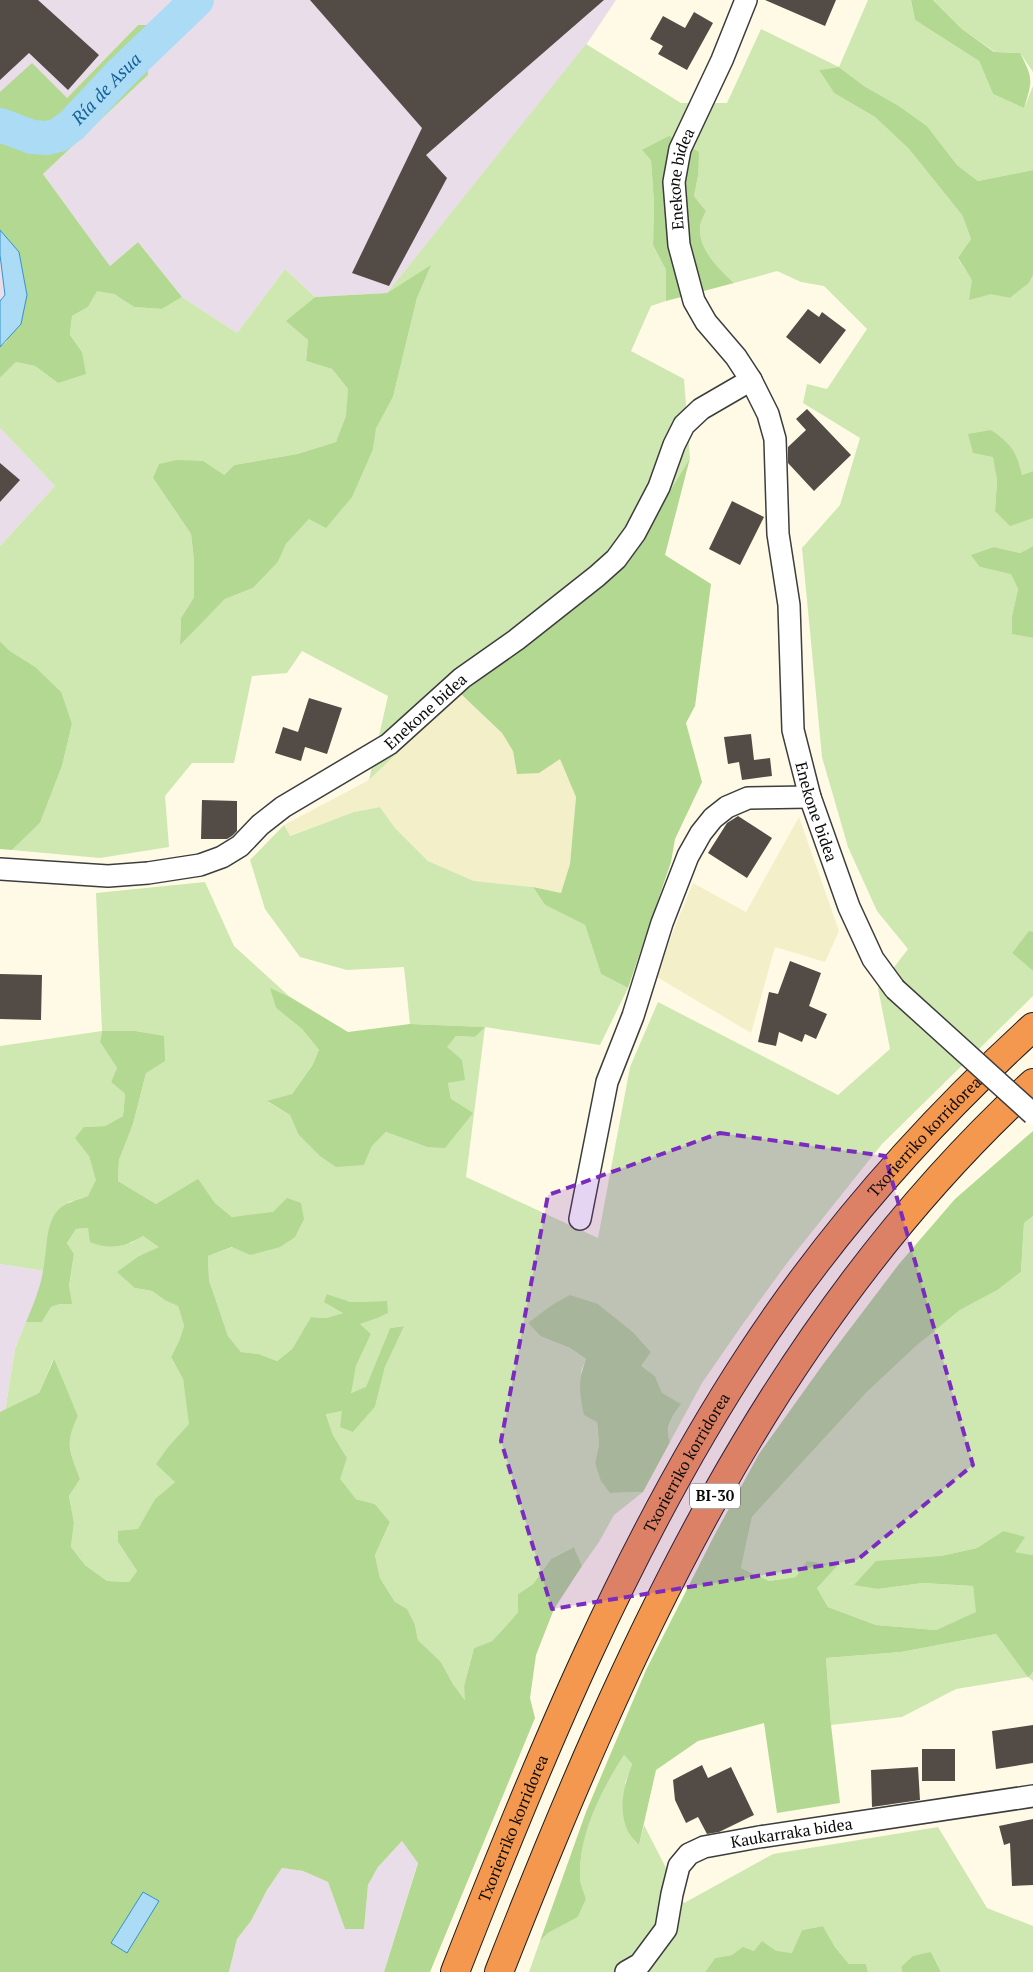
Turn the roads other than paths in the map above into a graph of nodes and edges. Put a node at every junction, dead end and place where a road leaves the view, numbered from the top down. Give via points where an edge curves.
1 (746, 0) edge
2 (751, 380) junction
3 (810, 797) junction
4 (0, 869) edge
5 (1033, 1027) edge
6 (1033, 1083) edge
7 (1033, 1114) edge
8 (580, 1219) dead end
9 (1033, 1796) edge
10 (455, 1972) edge
11 (499, 1972) edge
12 (626, 1972) edge

1 - 2 street, Enekone bidea via 680,149 674,182 679,245 694,301 706,322
2 - 3 street, Enekone bidea via 768,414 775,439 778,534 789,605 794,730
2 - 4 street, Enekone bidea via 701,409 684,425 659,487 635,533 610,564 516,640 462,678 388,744 283,807 240,846 200,865 148,873 108,876
3 - 7 street, Enekone bidea, bridge via 849,907 873,959 895,989
3 - 8 street via 748,798 727,807 701,833 688,856 607,1082
5 - 10 highway, Txorierriko korridorea / BI-30 via 961,1096 870,1195 792,1295 722,1400 648,1532 570,1695 511,1829
6 - 11 highway, BI-30 via 966,1149 902,1221 825,1320 757,1422 684,1551 607,1712 549,1845
9 - 12 street, Kaukarraka bidea via 704,1847 689,1854 679,1866 666,1929 640,1964

